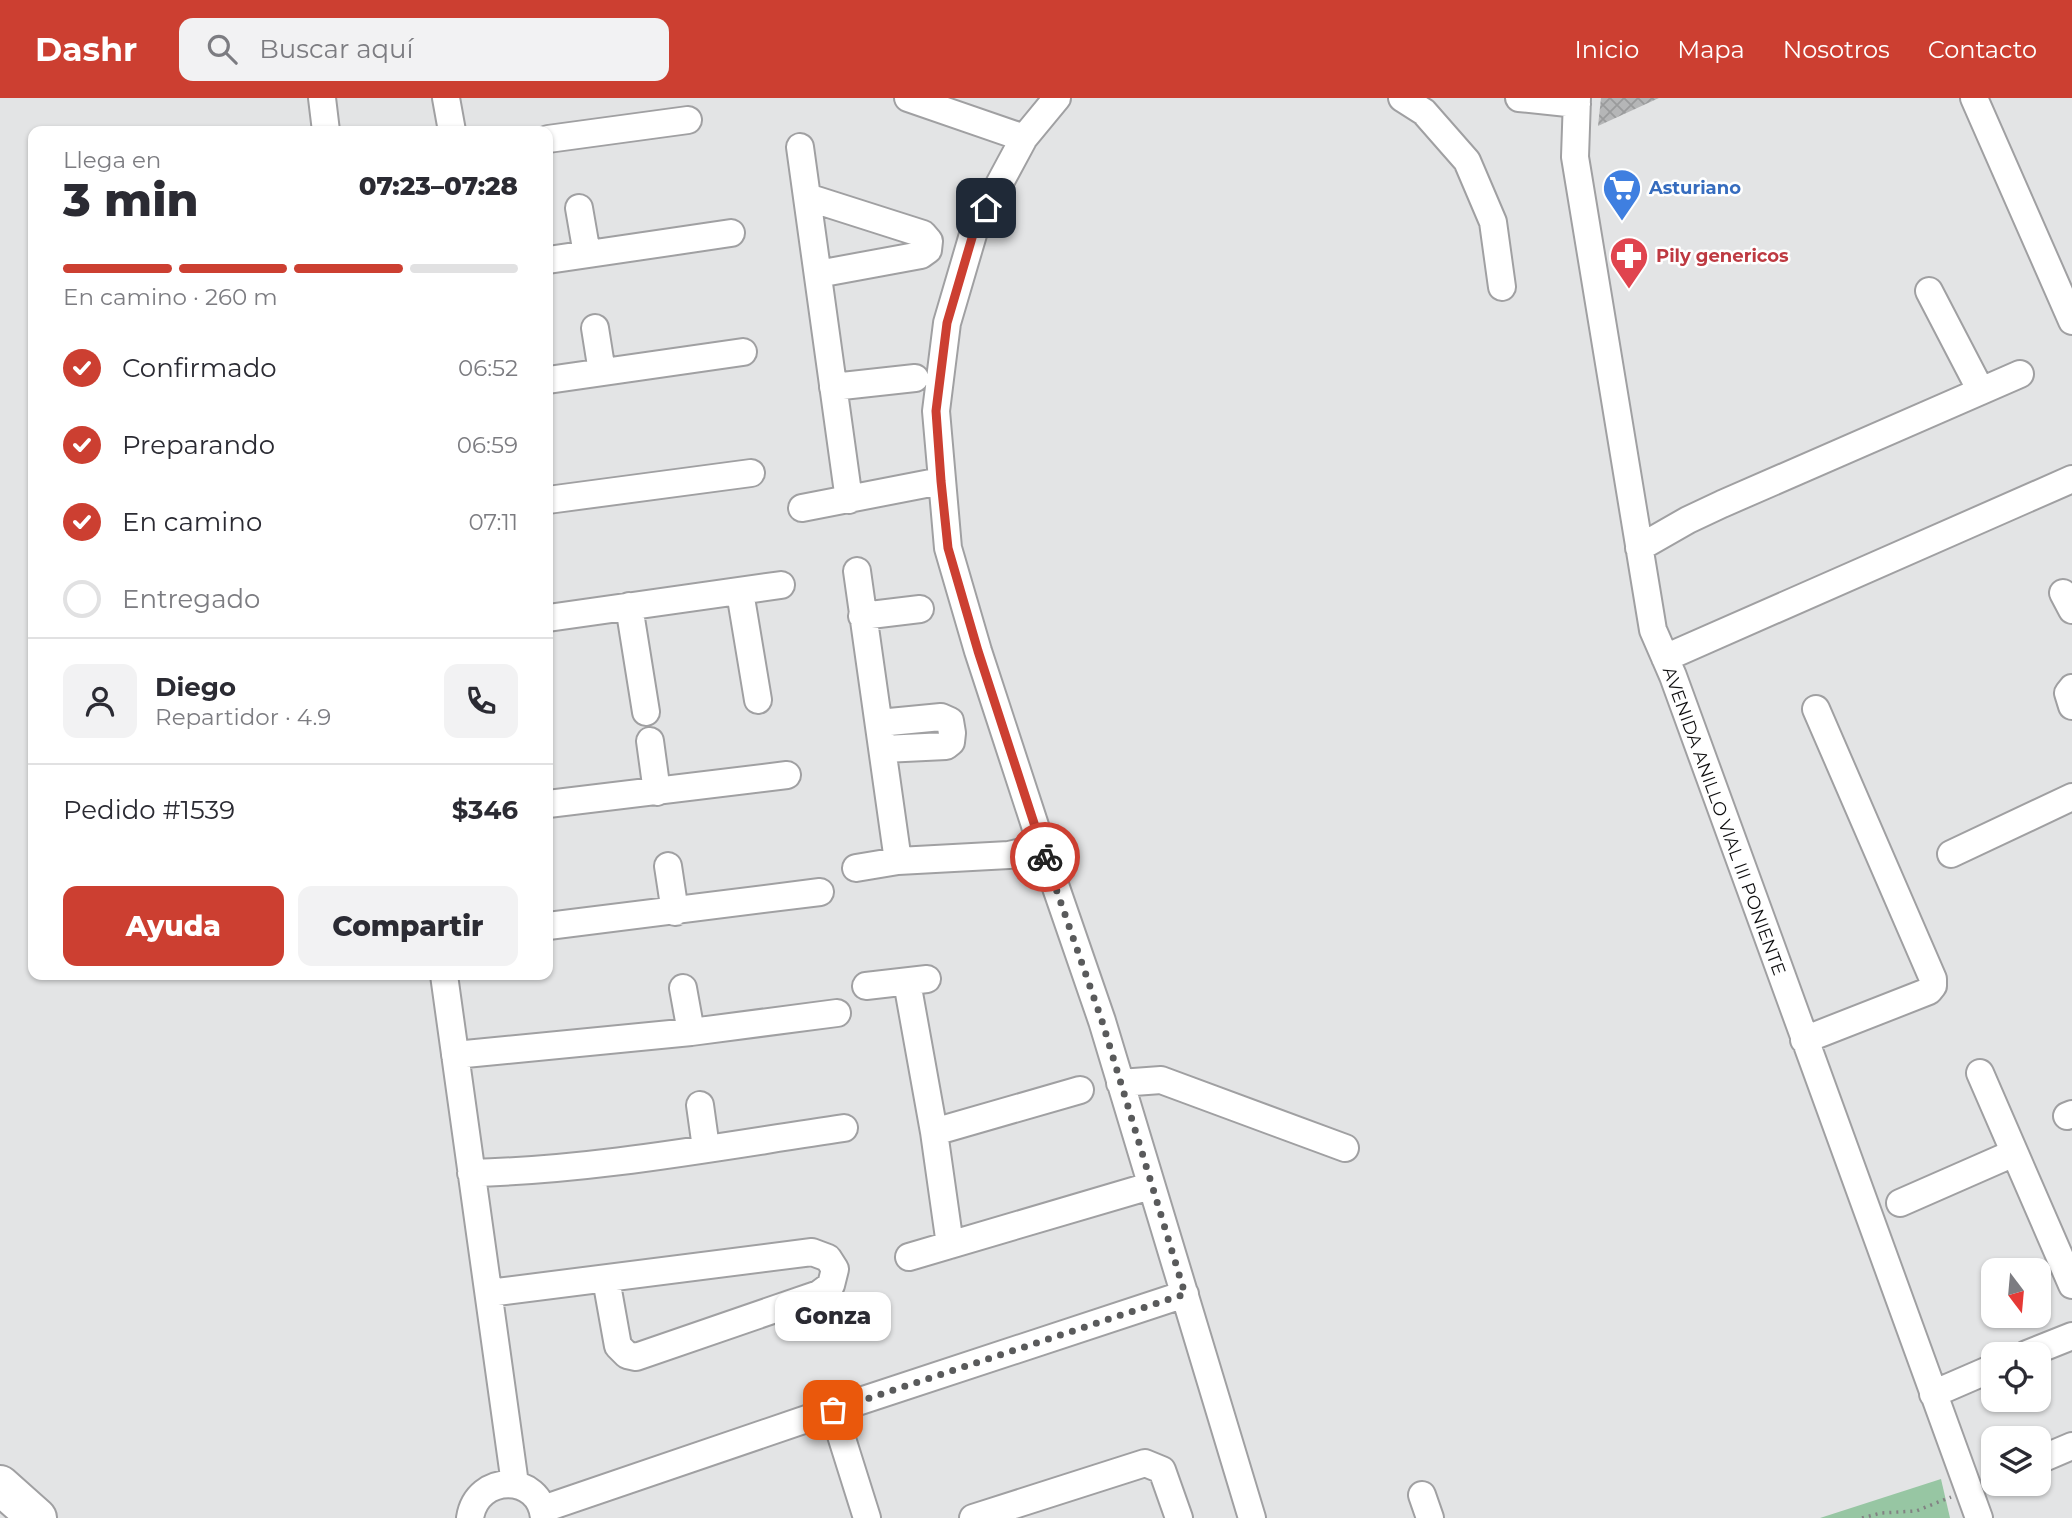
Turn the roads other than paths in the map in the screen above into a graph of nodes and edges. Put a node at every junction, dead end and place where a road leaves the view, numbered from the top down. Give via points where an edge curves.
1 (322, 98) edge
2 (446, 98) edge
3 (908, 98) edge
4 (1057, 98) edge
5 (1402, 98) edge
6 (1519, 98) edge
7 (1974, 98) edge
8 (1577, 101) edge
9 (688, 120) dead end
10 (325, 126) edge
11 (451, 126) edge
12 (553, 138) edge
13 (1024, 138) junction
14 (800, 146) dead end
15 (807, 197) junction
16 (579, 208) dead end
17 (731, 233) dead end
18 (587, 254) junction
19 (553, 259) edge
20 (818, 274) junction
21 (1502, 287) dead end
22 (1929, 291) dead end
23 (2072, 321) edge
24 (595, 328) dead end
25 (743, 352) dead end
26 (602, 372) junction
27 (2020, 374) dead end
28 (915, 378) dead end
29 (553, 379) edge
30 (833, 387) junction
31 (1981, 391) junction
32 (751, 473) dead end
33 (2072, 479) edge
34 (941, 481) junction
35 (553, 499) edge
36 (849, 500) junction
37 (802, 508) dead end
38 (1639, 548) junction
39 (857, 571) dead end
40 (781, 585) dead end
41 (740, 592) junction
42 (629, 606) junction
43 (920, 609) dead end
44 (862, 616) junction
45 (553, 617) edge
46 (1665, 658) junction
47 (2072, 688) edge
48 (758, 700) dead end
49 (2072, 706) edge
50 (1816, 709) dead end
51 (646, 712) dead end
52 (879, 723) junction
53 (650, 741) dead end
54 (884, 749) junction
55 (787, 775) dead end
56 (657, 792) junction
57 (2072, 797) edge
58 (553, 803) edge
59 (1042, 847) junction
60 (1951, 854) dead end
61 (898, 861) junction
62 (668, 866) dead end
63 (856, 868) dead end
64 (820, 892) dead end
65 (675, 912) junction
66 (553, 925) edge
67 (445, 980) edge
68 (866, 986) dead end
69 (683, 988) dead end
70 (837, 1013) dead end
71 (691, 1032) junction
72 (1804, 1040) junction
73 (455, 1055) junction
74 (1980, 1073) dead end
75 (1120, 1083) junction
76 (1080, 1090) dead end
77 (700, 1105) dead end
78 (844, 1128) dead end
79 (934, 1132) junction
80 (1345, 1148) dead end
81 (706, 1149) junction
82 (2014, 1153) junction
83 (471, 1173) junction
84 (1150, 1186) junction
85 (1900, 1203) dead end
86 (950, 1245) junction
87 (909, 1257) dead end
88 (606, 1279) junction
89 (2072, 1285) edge
90 (489, 1293) junction
91 (1185, 1294) junction
92 (2072, 1336) edge
93 (2051, 1344) edge
94 (1981, 1373) edge
95 (1933, 1394) junction
96 (833, 1410) junction
97 (2072, 1446) edge
98 (2051, 1455) edge
99 (515, 1484) junction
100 (0, 1485) edge
101 (544, 1514) edge
102 (37, 1518) edge
103 (470, 1518) edge
104 (867, 1518) edge
105 (973, 1518) edge
106 (1179, 1518) edge
107 (1252, 1518) edge
108 (1979, 1518) edge

1 - 10 street
2 - 11 street
3 - 13 street
4 - 13 street
5 - 21 street via 1424,112 1467,162 1493,222
6 - 8 street
7 - 23 street
8 - 38 street, AVENIDA ANILLO VIAL III PONIENTE via 1575,157
9 - 12 street
13 - 34 street via 974,231 947,323 936,411
14 - 15 street
15 - 20 street
15 - 20 street via 923,234 929,241 928,250 921,255
16 - 18 street
17 - 18 street
18 - 19 street
20 - 30 street
22 - 31 street
24 - 26 street
25 - 26 street
26 - 29 street
27 - 31 street
28 - 30 street
30 - 36 street
31 - 38 street via 1722,504
32 - 35 street
33 - 46 street
34 - 36 street
34 - 59 street via 948,548
36 - 37 street
38 - 46 street, AVENIDA ANILLO VIAL III PONIENTE via 1653,630
39 - 44 street
40 - 41 street
41 - 42 street
41 - 48 street
42 - 45 street
42 - 51 street
43 - 44 street
44 - 52 street
46 - 72 street, AVENIDA ANILLO VIAL III PONIENTE
47 - 49 street via 2068,693
50 - 72 street via 1933,986
52 - 54 street
52 - 54 street via 941,717 950,721 951,742 946,746
53 - 56 street
54 - 61 street
55 - 56 street
56 - 58 street
57 - 60 street
59 - 61 street via 1009,855
59 - 75 street
61 - 63 street
62 - 65 street
64 - 65 street
65 - 66 street
67 - 73 street
68 - 79 street via 917,980
69 - 71 street
70 - 71 street
71 - 73 street
72 - 95 street, AVENIDA ANILLO VIAL III PONIENTE
73 - 83 street
74 - 82 street
75 - 80 street via 1161,1080
75 - 84 street
76 - 79 street
77 - 81 street
78 - 81 street
79 - 86 street
81 - 83 street
82 - 85 street
82 - 89 street
83 - 90 street
84 - 86 street
84 - 91 street
86 - 87 street
88 - 88 street via 618,1346 636,1357 819,1294 831,1284 835,1269 828,1258 812,1252
88 - 90 street
90 - 99 street
91 - 96 street
91 - 107 street
92 - 93 street
94 - 95 street
95 - 108 street, AVENIDA ANILLO VIAL III PONIENTE
96 - 101 street
96 - 104 street
97 - 98 street
99 - 101 street via 537,1498
99 - 103 street via 488,1489 471,1509
100 - 102 highway
105 - 106 street via 1145,1463 1162,1470

